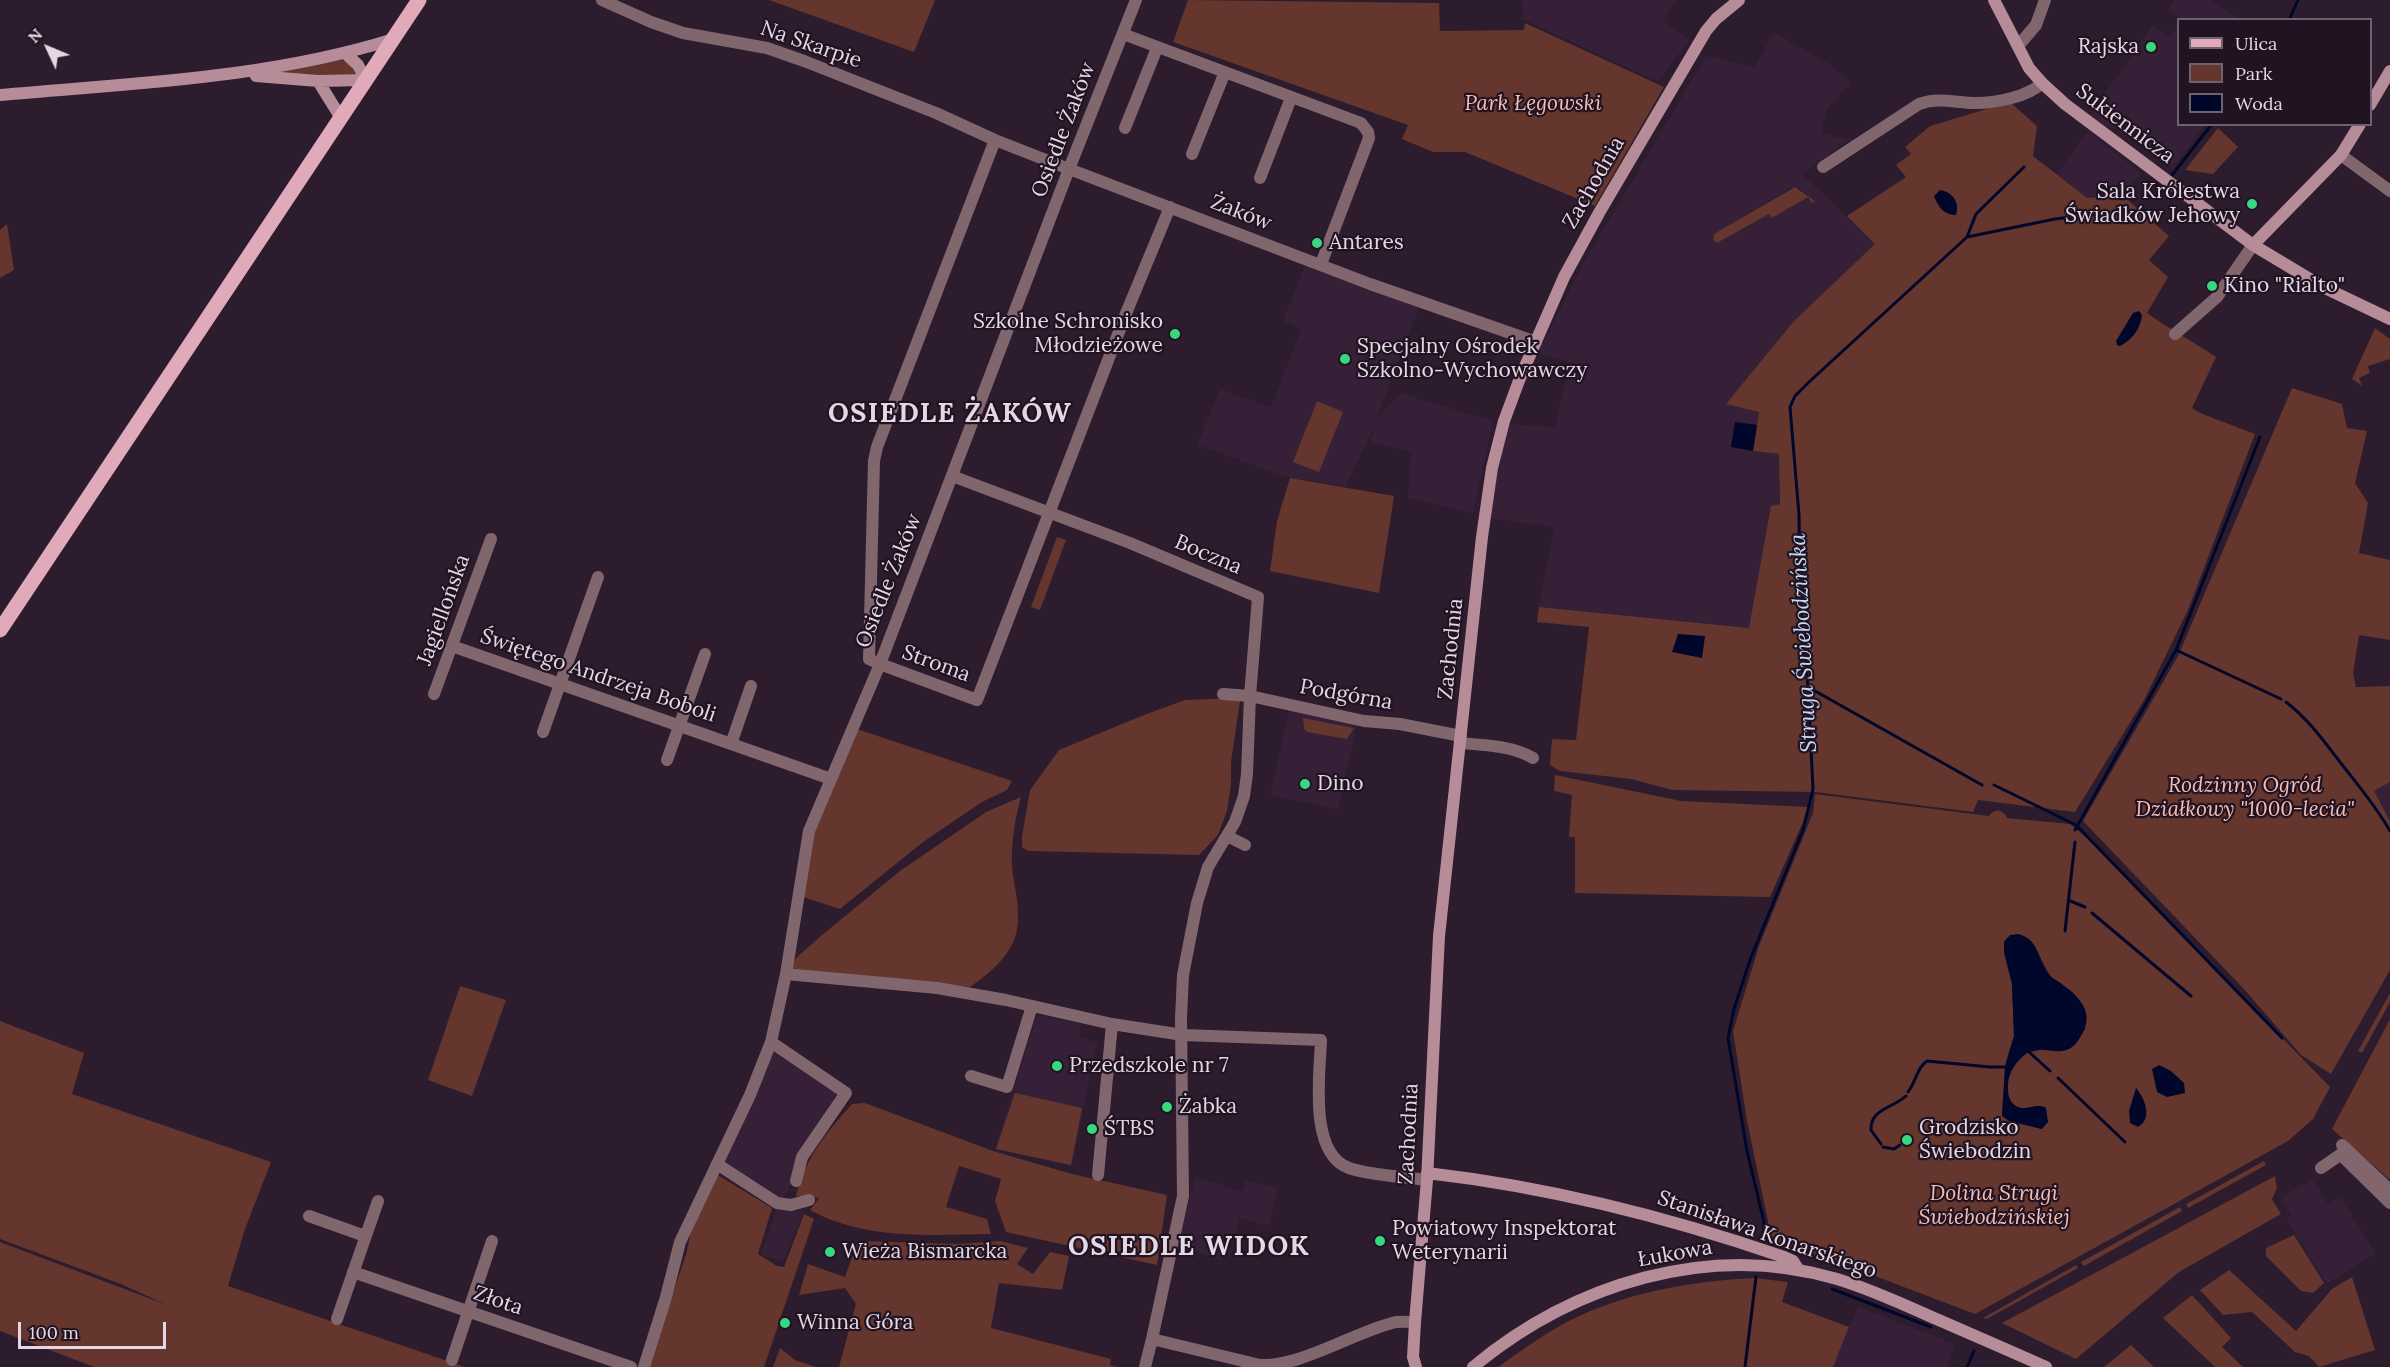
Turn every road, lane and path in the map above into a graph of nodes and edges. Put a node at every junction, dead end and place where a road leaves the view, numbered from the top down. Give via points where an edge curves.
1 (419, 0) edge
2 (602, 0) edge
3 (1136, 0) edge
4 (1739, 0) edge
5 (1994, 0) edge
6 (2045, 0) edge
7 (1123, 34) junction
8 (394, 39) junction
9 (2018, 46) junction
10 (1157, 48) junction
11 (346, 54) junction
12 (2390, 71) edge
13 (1225, 72) junction
14 (240, 74) junction
15 (366, 80) junction
16 (318, 81) junction
17 (2042, 83) junction
18 (0, 95) edge
19 (1291, 98) junction
20 (2372, 102) edge
21 (936, 113) joint
22 (340, 118) junction
23 (2359, 126) edge
24 (1125, 128) dead end
25 (995, 140) junction
26 (1192, 154) dead end
27 (2341, 155) junction
28 (1823, 167) dead end
29 (1069, 169) junction
30 (1260, 178) dead end
31 (2386, 188) edge
32 (1170, 207) junction
33 (2253, 245) junction
34 (1321, 264) junction
35 (2390, 319) edge
36 (2175, 334) dead end
37 (1536, 342) junction
38 (952, 476) junction
39 (1050, 513) junction
40 (491, 539) dead end
41 (598, 577) dead end
42 (0, 630) edge
43 (452, 646) junction
44 (705, 654) dead end
45 (880, 664) junction
46 (560, 684) junction
47 (751, 686) dead end
48 (434, 694) dead end
49 (1223, 694) dead end
50 (1250, 696) junction
51 (680, 726) junction
52 (543, 732) dead end
53 (1461, 740) junction
54 (731, 744) junction
55 (1533, 758) dead end
56 (667, 760) dead end
57 (831, 779) junction
58 (1227, 836) junction
59 (1245, 845) dead end
60 (786, 974) junction
61 (1032, 1006) junction
62 (1112, 1024) junction
63 (1183, 1035) junction
64 (771, 1042) junction
65 (971, 1076) dead end
66 (2344, 1150) junction
67 (717, 1164) junction
68 (2321, 1168) dead end
69 (1098, 1175) dead end
70 (1427, 1176) junction
71 (796, 1181) dead end
72 (2390, 1190) edge
73 (808, 1200) dead end
74 (378, 1201) dead end
75 (2390, 1203) edge
76 (309, 1216) dead end
77 (366, 1236) junction
78 (492, 1241) dead end
79 (1798, 1269) junction
80 (353, 1272) junction
81 (468, 1312) junction
82 (337, 1319) dead end
83 (1415, 1322) junction
84 (1152, 1339) junction
85 (452, 1360) dead end
86 (631, 1367) edge
87 (644, 1367) edge
88 (1145, 1367) edge
89 (1416, 1367) edge
90 (1473, 1367) edge
91 (2046, 1367) edge

1 - 8 main road
2 - 21 street, Na Skarpie via 684,33 766,48
3 - 7 street, Osiedle Żaków
4 - 37 street, Zachodnia via 1706,32 1660,107 1584,240
5 - 9 street, Sukiennicza
6 - 9 street via 2036,25
7 - 10 street
7 - 29 street, Osiedle Żaków
8 - 11 street
8 - 15 main road
9 - 17 street, Sukiennicza
10 - 13 street
10 - 24 street
11 - 14 street
11 - 15 street
12 - 20 street
13 - 19 street
13 - 26 street
14 - 16 street
14 - 18 street
15 - 16 street
15 - 22 main road
16 - 22 street
17 - 28 street via 2035,90 2002,99 1976,103 1933,100 1920,104
17 - 33 street, Sukiennicza
19 - 30 street
19 - 34 street via 1360,123 1368,132
21 - 25 street, Żaków
22 - 42 main road
23 - 27 street
25 - 29 street, Żaków
25 - 45 street, Osiedle Żaków via 877,447 868,659
27 - 31 street
27 - 33 street
29 - 32 street, Żaków
29 - 38 street, Osiedle Żaków
32 - 34 street, Żaków
32 - 39 street
33 - 35 street, Sukiennicza
33 - 36 street via 2217,297
34 - 37 street, Żaków
37 - 53 street, Zachodnia via 1504,421 1492,468
38 - 39 street
38 - 45 street, Osiedle Żaków
39 - 45 street, Stroma via 977,700
39 - 50 street, Boczna via 1258,597
40 - 43 street, Jagiellońska
41 - 46 street
43 - 46 street, Świętego Andrzeja Boboli
43 - 48 street, Jagiellońska
44 - 51 street
45 - 57 street
46 - 51 street, Świętego Andrzeja Boboli
46 - 52 street
47 - 54 street, Świętego Andrzeja Boboli
49 - 50 street, Podgórna
50 - 53 street, Podgórna via 1364,721 1400,724
50 - 58 street via 1245,785 1239,813
51 - 54 street, Świętego Andrzeja Boboli
51 - 56 street
53 - 55 street, Podgórna
53 - 70 street, Zachodnia via 1436,972
54 - 57 street, Świętego Andrzeja Boboli
57 - 60 street via 809,831
58 - 59 street
58 - 63 street via 1210,861 1201,886 1183,975
60 - 61 street via 937,988
60 - 64 street
61 - 62 street
61 - 65 street via 1007,1087
62 - 63 street
62 - 69 street
63 - 70 street via 1321,1040 1320,1118 1326,1144 1337,1160 1348,1168
63 - 84 street via 1183,1196
64 - 67 street via 753,1097
64 - 71 street via 846,1093 824,1116 799,1155
66 - 68 street
66 - 72 street
66 - 75 street
67 - 73 street via 777,1203 791,1205
67 - 87 street via 677,1253
70 - 79 street, Stanisława Konarskiego via 1519,1186 1633,1210 1784,1257
70 - 83 street, Zachodnia
74 - 77 street
76 - 77 street
77 - 80 street
78 - 81 street
79 - 90 street, Łukowa via 1728,1265 1622,1283 1545,1316
79 - 91 street, Stanisława Konarskiego via 1882,1295
80 - 81 street, Złota
80 - 82 street
81 - 85 street
81 - 86 street, Złota
83 - 84 street via 1394,1322 1290,1363 1275,1365 1260,1365
83 - 89 street, Zachodnia
84 - 88 street

